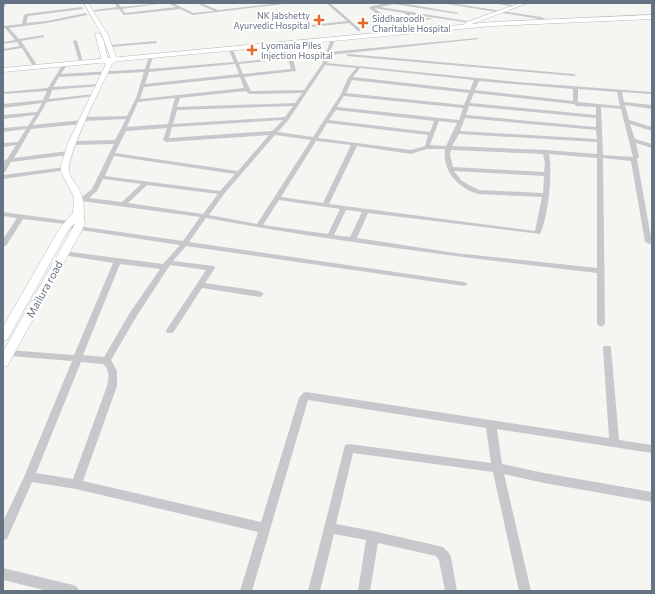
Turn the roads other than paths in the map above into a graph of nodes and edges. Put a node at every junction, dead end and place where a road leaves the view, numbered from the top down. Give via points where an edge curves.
1 (4, 3) edge
2 (117, 3) edge
3 (163, 3) edge
4 (170, 3) edge
5 (198, 3) edge
6 (290, 3) edge
7 (328, 3) edge
8 (394, 3) edge
9 (443, 3) edge
10 (484, 3) edge
11 (494, 3) edge
12 (526, 3) edge
13 (83, 5) edge
14 (230, 6) dead end
15 (516, 6) junction
16 (3, 7) edge
17 (372, 7) junction
18 (471, 7) junction
19 (119, 8) junction
20 (180, 8) junction
21 (236, 9) junction
22 (217, 11) junction
23 (502, 12) junction
24 (88, 13) junction
25 (457, 13) junction
26 (652, 17) edge
27 (441, 18) junction
28 (550, 21) junction
29 (350, 22) junction
30 (471, 22) junction
31 (24, 24) junction
32 (312, 26) dead end
33 (4, 27) edge
34 (462, 27) junction
35 (359, 30) dead end
36 (402, 31) junction
37 (43, 36) dead end
38 (334, 39) junction
39 (477, 39) dead end
40 (18, 40) junction
41 (75, 41) dead end
42 (156, 42) dead end
43 (3, 43) edge
44 (110, 46) junction
45 (22, 47) junction
46 (3, 50) edge
47 (231, 50) junction
48 (328, 53) junction
49 (151, 57) junction
50 (290, 57) junction
51 (109, 60) junction
52 (81, 61) junction
53 (237, 63) junction
54 (324, 64) junction
55 (35, 65) junction
56 (65, 65) junction
57 (359, 68) junction
58 (3, 69) edge
59 (147, 71) junction
60 (105, 73) junction
61 (242, 75) junction
62 (574, 75) dead end
63 (58, 76) junction
64 (350, 78) junction
65 (477, 79) junction
66 (517, 83) junction
67 (100, 85) junction
68 (142, 86) junction
69 (50, 88) junction
70 (575, 88) junction
71 (248, 89) junction
72 (306, 91) junction
73 (619, 91) junction
74 (472, 92) junction
75 (3, 93) edge
76 (652, 93) edge
77 (342, 94) junction
78 (95, 95) junction
79 (178, 96) junction
80 (512, 97) junction
81 (542, 100) junction
82 (137, 101) junction
83 (45, 102) junction
84 (297, 104) junction
85 (576, 104) junction
86 (3, 106) edge
87 (466, 106) junction
88 (622, 106) junction
89 (598, 107) junction
90 (652, 107) edge
91 (333, 108) junction
92 (174, 109) junction
93 (541, 111) junction
94 (38, 114) junction
95 (462, 116) junction
96 (3, 117) edge
97 (130, 117) junction
98 (598, 117) junction
99 (287, 118) junction
100 (437, 119) junction
101 (83, 120) junction
102 (325, 121) junction
103 (627, 121) junction
104 (460, 122) junction
105 (169, 126) junction
106 (30, 127) junction
107 (599, 128) junction
108 (124, 129) junction
109 (652, 129) edge
110 (3, 130) edge
111 (457, 132) junction
112 (273, 133) junction
113 (432, 134) junction
114 (314, 138) junction
115 (632, 140) junction
116 (600, 141) junction
117 (117, 142) junction
118 (20, 143) junction
119 (72, 143) junction
120 (355, 144) junction
121 (3, 145) edge
122 (652, 146) edge
123 (427, 147) junction
124 (448, 148) junction
125 (546, 152) junction
126 (68, 153) junction
127 (112, 154) junction
128 (600, 156) junction
129 (634, 159) junction
130 (6, 161) edge
131 (65, 169) junction
132 (450, 169) junction
133 (3, 170) edge
134 (240, 173) junction
135 (547, 174) junction
136 (3, 177) edge
137 (101, 177) junction
138 (146, 183) junction
139 (222, 193) junction
140 (546, 195) junction
141 (277, 198) junction
142 (81, 199) junction
143 (124, 204) junction
144 (325, 205) junction
145 (344, 208) junction
146 (366, 212) junction
147 (3, 214) edge
148 (204, 216) junction
149 (21, 217) junction
150 (71, 225) junction
151 (259, 226) junction
152 (5, 237) edge
153 (330, 237) junction
154 (353, 240) junction
155 (649, 242) dead end
156 (3, 244) edge
157 (184, 244) junction
158 (63, 253) junction
159 (117, 260) junction
160 (166, 264) junction
161 (600, 271) junction
162 (464, 284) dead end
163 (200, 285) junction
164 (260, 294) dead end
165 (601, 324) dead end
166 (170, 331) dead end
167 (3, 337) edge
168 (607, 348) dead end
169 (9, 352) junction
170 (78, 356) junction
171 (106, 361) junction
172 (3, 363) edge
173 (491, 424) junction
174 (614, 443) junction
175 (652, 449) edge
176 (496, 468) junction
177 (29, 477) junction
178 (76, 484) junction
179 (652, 497) edge
180 (264, 528) junction
181 (330, 528) junction
182 (3, 535) edge
183 (373, 536) junction
184 (3, 574) edge
185 (73, 591) edge
186 (246, 591) edge
187 (314, 591) edge
188 (364, 591) edge
189 (451, 591) edge
190 (525, 591) edge

1 - 16 street
2 - 19 street
3 - 19 street
4 - 20 street
5 - 22 street
6 - 21 street
7 - 29 street
8 - 17 street
8 - 25 street
9 - 18 street
10 - 18 street
11 - 15 street
12 - 15 street
13 - 24 street
13 - 31 street via 26,15
14 - 21 street
15 - 23 street
17 - 27 street via 405,12 416,20
17 - 36 street
18 - 23 street
18 - 25 street
19 - 20 street via 124,14
19 - 24 street
20 - 22 street via 193,14
21 - 22 street
23 - 28 street
23 - 30 street
24 - 31 street
24 - 44 street
24 - 51 street
25 - 27 street
26 - 28 main road
27 - 30 street
28 - 34 main road
29 - 32 street
29 - 35 street
30 - 34 street
31 - 33 street
33 - 40 street
34 - 36 main road
34 - 38 main road
36 - 38 main road
37 - 40 street
38 - 47 main road
38 - 48 street
38 - 51 main road
39 - 48 street
40 - 43 street
40 - 45 street
41 - 52 street
42 - 44 street
44 - 51 street
45 - 46 street
45 - 55 street
47 - 49 main road
47 - 53 street
48 - 50 street
48 - 54 street
48 - 62 street
49 - 51 main road
49 - 59 street
50 - 53 street
50 - 61 street via 294,70
51 - 52 main road
51 - 56 main road
51 - 60 street
52 - 55 main road
53 - 59 street
53 - 61 street
54 - 57 street
54 - 72 street
55 - 58 main road
56 - 58 main road
56 - 63 street
57 - 64 street
57 - 65 street
59 - 60 street
59 - 68 street
60 - 63 street
60 - 67 street
61 - 68 street
61 - 71 street
63 - 69 street
64 - 74 street
64 - 77 street
65 - 66 street
65 - 74 street
66 - 70 street
66 - 80 street
67 - 69 street
67 - 78 street
68 - 82 street
69 - 75 street
69 - 83 street
70 - 73 street
70 - 85 street
71 - 72 street via 249,92
71 - 79 street
72 - 84 street
73 - 76 street
73 - 88 street
74 - 80 street
74 - 87 street
77 - 87 street
77 - 91 street
78 - 83 street
78 - 101 street
79 - 82 street
79 - 92 street
80 - 81 street
81 - 85 street
81 - 93 street
82 - 97 street
83 - 86 street
83 - 94 street
84 - 92 street
84 - 99 street
85 - 89 street
87 - 93 street
87 - 95 street
88 - 89 street
88 - 90 street
88 - 103 street
89 - 98 street
91 - 100 street
91 - 102 street
92 - 105 street
93 - 98 street
94 - 96 street
94 - 106 street
95 - 104 street
95 - 107 street
97 - 101 street
97 - 108 street
98 - 107 street
99 - 105 street
99 - 112 street
100 - 104 street
100 - 113 street
101 - 106 street
101 - 119 street
102 - 113 street
102 - 114 street
103 - 109 street
103 - 115 street
104 - 111 street
105 - 108 street
105 - 112 street via 166,140
106 - 110 street
106 - 118 street
107 - 116 street
108 - 117 street
111 - 116 street
111 - 124 street
112 - 114 street
112 - 134 street
113 - 123 street
114 - 120 street
114 - 141 street
115 - 122 street
115 - 129 street via 636,158
116 - 128 street
117 - 119 street
117 - 127 street
118 - 121 street
118 - 130 street
119 - 126 street
120 - 123 street via 411,152
120 - 144 street
123 - 124 street
124 - 125 street
124 - 132 street
125 - 128 street
125 - 135 street
126 - 130 street
126 - 131 street
127 - 134 street
127 - 137 street
128 - 129 street
128 - 161 street
129 - 155 street
130 - 133 street
131 - 136 street
131 - 142 street, Mailura road
132 - 135 street
132 - 140 street via 457,180 475,192
134 - 139 street
135 - 140 street
137 - 138 street
137 - 142 street via 95,190
138 - 139 street
138 - 143 street
139 - 148 street
140 - 146 street via 538,233
141 - 144 street
141 - 151 street
142 - 143 street
142 - 150 street, Mailura road via 78,214 80,224
143 - 148 street
144 - 145 street
145 - 146 street
145 - 153 street
146 - 154 street
147 - 149 street
148 - 151 street
148 - 157 street
149 - 150 street
149 - 152 street
150 - 157 street
150 - 158 street, Mailura road
150 - 167 street, Mailura road
151 - 153 street
152 - 156 street
153 - 154 street
154 - 161 street via 454,255
157 - 160 street
157 - 162 street
158 - 159 street
158 - 169 street, Mailura road
159 - 160 street
159 - 170 street
160 - 163 street via 211,268
160 - 171 street
161 - 165 street
163 - 164 street
163 - 166 street
168 - 174 street
169 - 170 street
169 - 172 street, Mailura road
170 - 171 street
170 - 177 street
171 - 178 street via 113,374 112,386
173 - 174 street
173 - 176 street
173 - 180 street via 306,396
174 - 175 street
176 - 179 street
176 - 181 street via 349,448
176 - 190 street
177 - 178 street
177 - 182 street
178 - 180 street
180 - 186 street
181 - 183 street
181 - 187 street
183 - 188 street
183 - 189 street via 442,552
184 - 185 street

